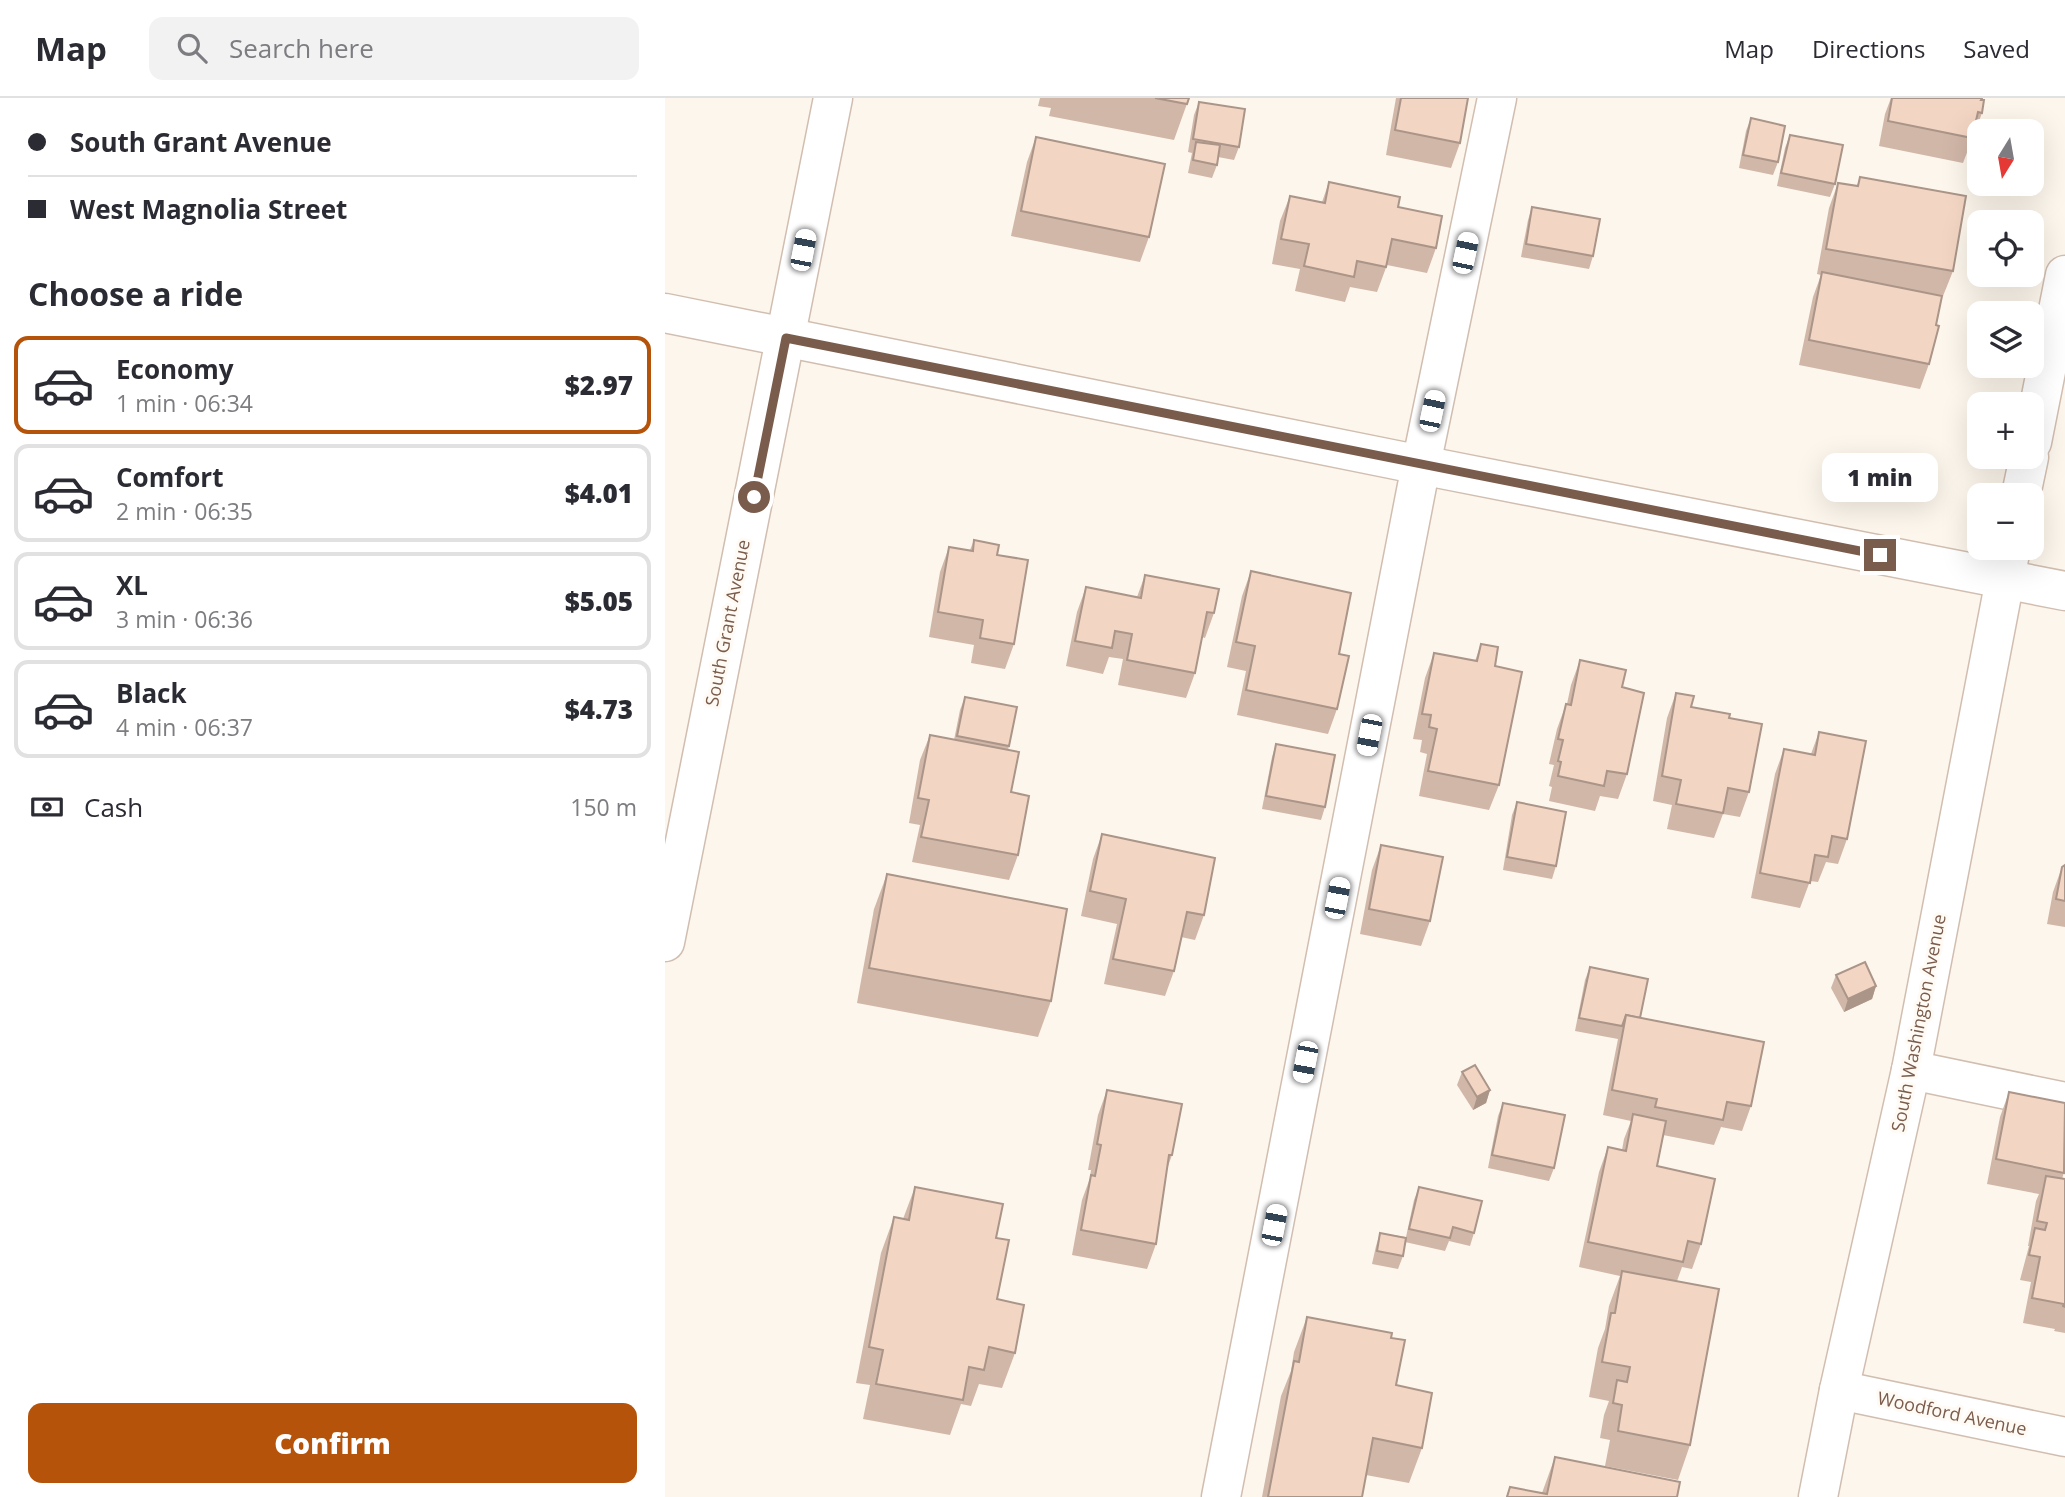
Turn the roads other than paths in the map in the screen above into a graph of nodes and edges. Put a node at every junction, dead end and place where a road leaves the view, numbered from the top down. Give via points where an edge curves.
1 (832, 98) edge
2 (1497, 98) edge
3 (2065, 275) edge
4 (665, 313) edge
5 (786, 338) junction
6 (2042, 392) edge
7 (1421, 465) junction
8 (2008, 564) edge
9 (2065, 591) edge
10 (665, 942) edge
11 (1911, 1070) junction
12 (2065, 1102) edge
13 (1839, 1390) junction
14 (2065, 1437) edge
15 (1221, 1497) edge
16 (1818, 1497) edge

1 - 5 street, South Grant Avenue
2 - 7 street
3 - 6 street
4 - 5 street
5 - 7 street
5 - 10 street, South Grant Avenue
7 - 8 street
7 - 15 street
8 - 9 street
8 - 11 street, South Washington Avenue
11 - 12 street
11 - 13 street, South Washington Avenue
13 - 14 street, Woodford Avenue
13 - 16 street, South Washington Avenue

